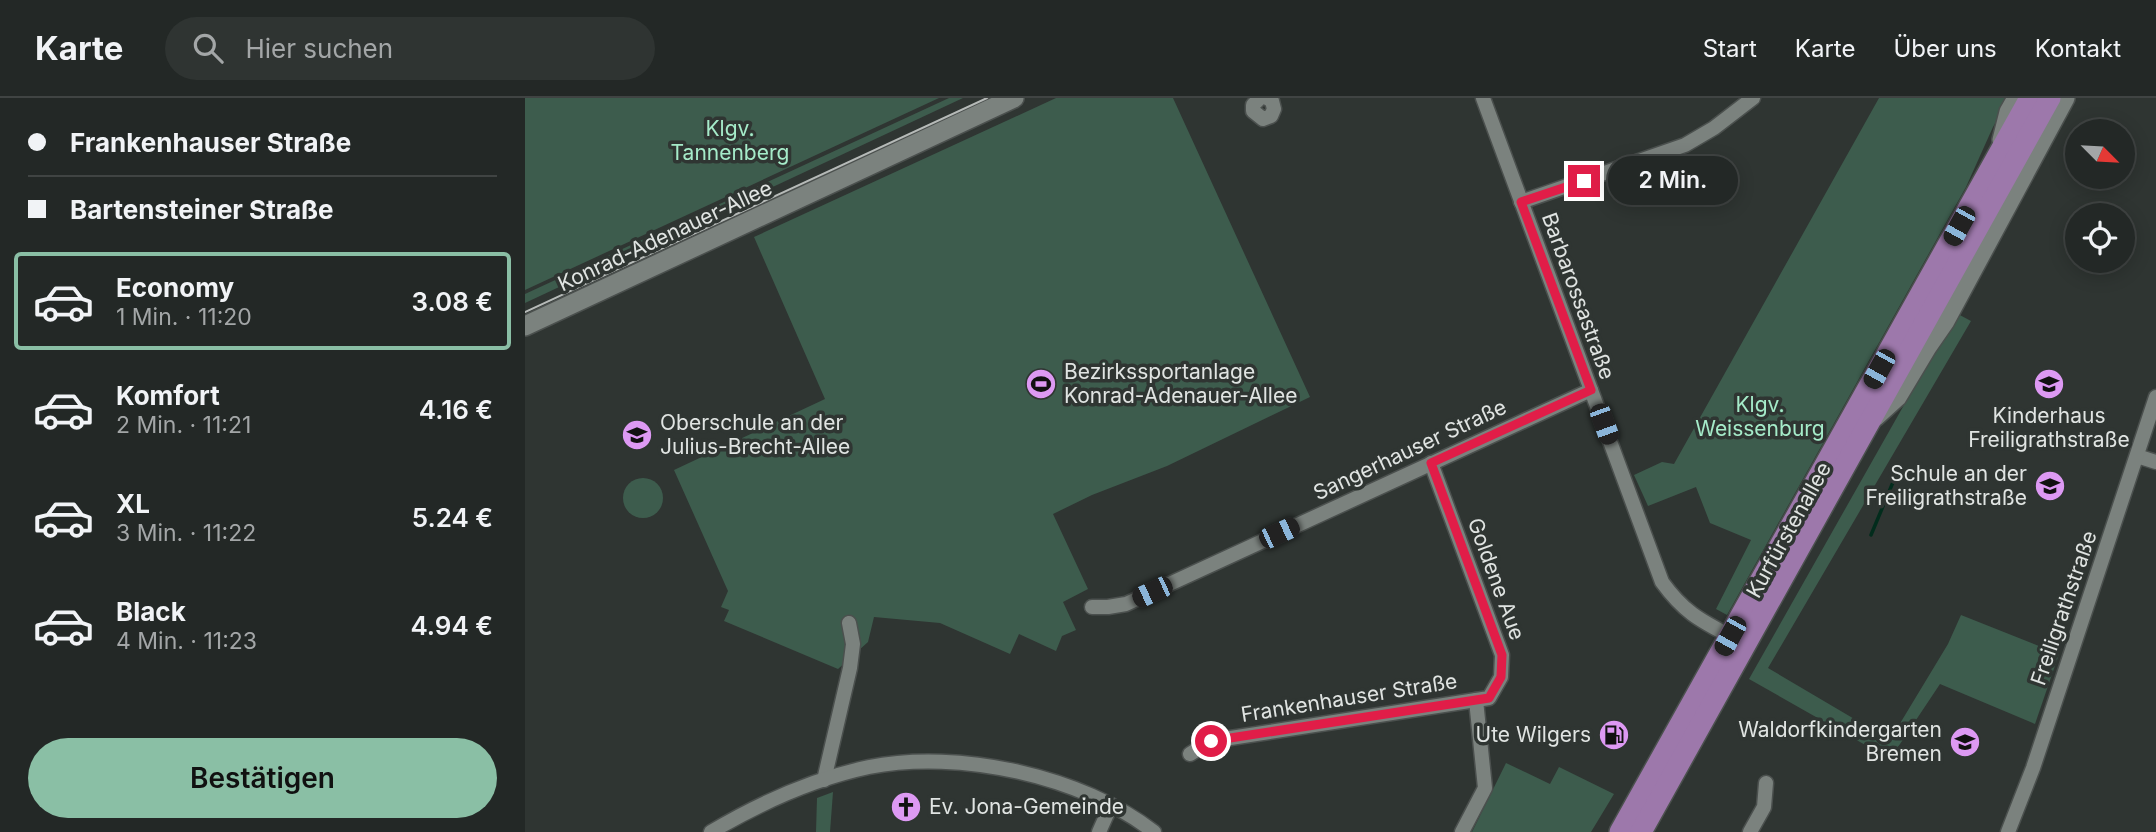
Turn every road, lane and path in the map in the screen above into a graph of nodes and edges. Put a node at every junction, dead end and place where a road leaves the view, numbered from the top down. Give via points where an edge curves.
1 (1014, 98) edge
2 (1483, 98) edge
3 (1753, 98) edge
4 (2017, 98) edge
5 (2030, 98) edge
6 (2050, 98) edge
7 (2065, 98) edge
8 (1999, 155) junction
9 (1521, 202) junction
10 (525, 327) edge
11 (1591, 390) junction
12 (2156, 397) edge
13 (1871, 421) junction
14 (2137, 456) junction
15 (2156, 462) edge
16 (1431, 463) junction
17 (1092, 607) dead end
18 (849, 624) dead end
19 (1730, 636) junction
20 (1476, 700) junction
21 (1190, 754) dead end
22 (824, 780) junction
23 (1766, 783) dead end
24 (1111, 805) junction
25 (711, 832) edge
26 (1099, 832) edge
27 (1154, 832) edge
28 (1462, 832) edge
29 (1620, 832) edge
30 (1641, 832) edge
31 (1750, 832) edge
32 (2008, 832) edge

1 - 10 main road, Konrad-Adenauer-Allee
2 - 9 street, Barbarossastraße
3 - 9 street via 1685,145
4 - 8 main road, Kurfürstenallee
5 - 8 main road, Kurfürstenallee
6 - 13 main road, Kurfürstenallee
7 - 13 main road, Kurfürstenallee via 1945,321 1897,397
8 - 19 main road, Kurfürstenallee
9 - 11 street, Barbarossastraße
11 - 16 street, Sangerhauser Straße
11 - 19 street, Barbarossastraße via 1662,582 1678,604
12 - 14 street, Freiligrathstraße
13 - 30 main road, Kurfürstenallee
14 - 15 street
14 - 32 street, Freiligrathstraße
16 - 17 street, Sangerhauser Straße via 1126,604
16 - 20 street, Goldene Aue via 1502,655 1501,677 1489,698
18 - 22 street via 853,644 850,668
19 - 29 main road, Kurfürstenallee
20 - 21 street, Frankenhauser Straße via 1211,741
20 - 28 street via 1485,788
22 - 24 street via 872,767 968,764 1028,773
22 - 25 street via 772,800
23 - 31 street via 1764,807
24 - 26 street
24 - 27 street

